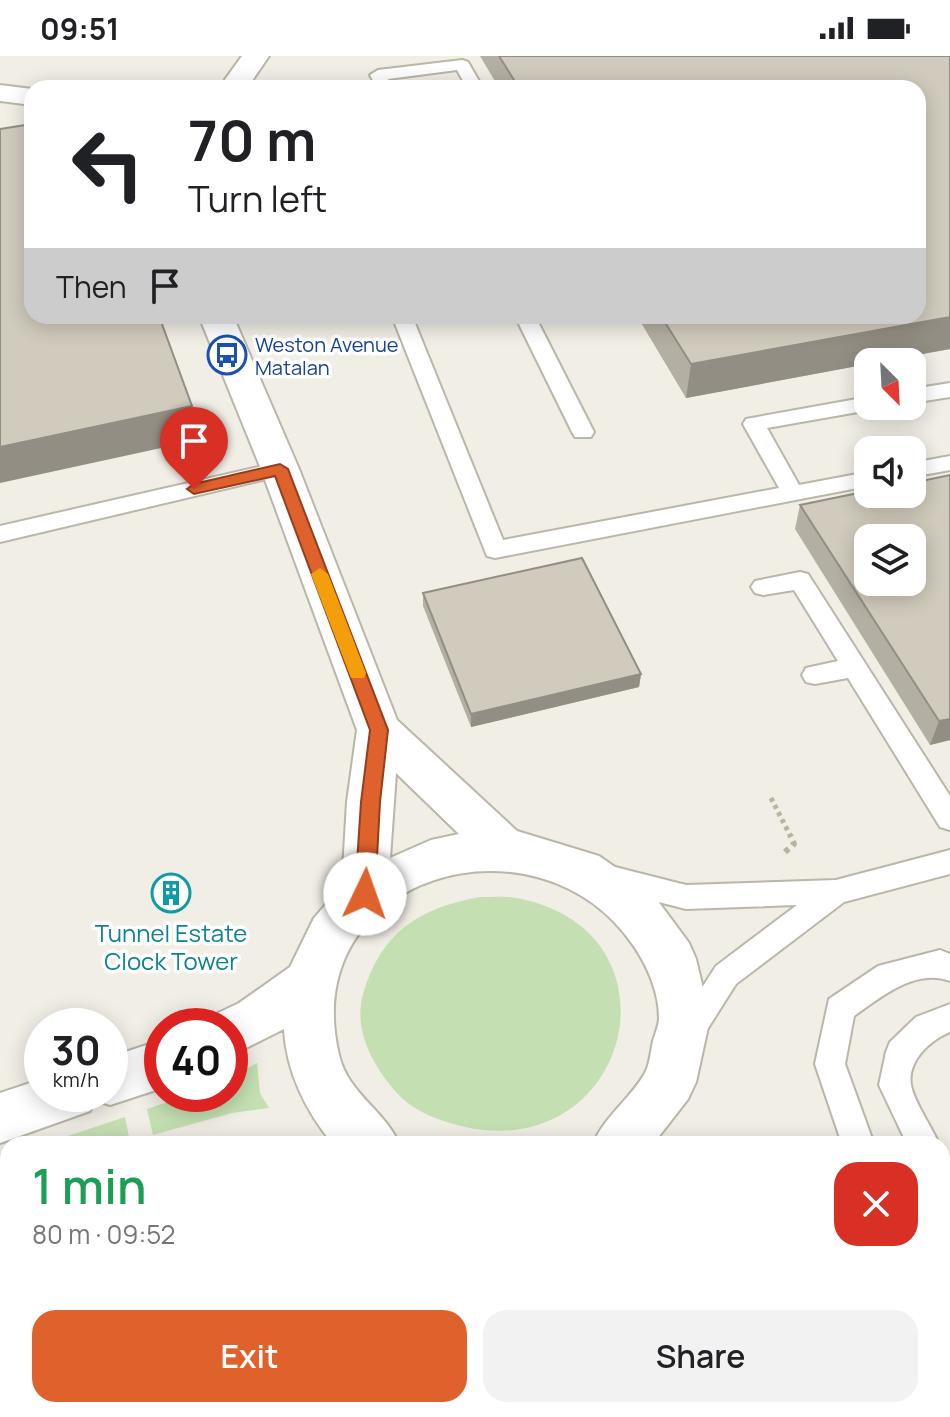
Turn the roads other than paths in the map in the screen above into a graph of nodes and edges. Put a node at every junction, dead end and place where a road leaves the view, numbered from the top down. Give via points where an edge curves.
1 (256, 56) edge
2 (239, 80) edge
3 (381, 80) edge
4 (470, 80) edge
5 (0, 93) edge
6 (24, 96) edge
7 (219, 324) edge
8 (405, 324) edge
9 (529, 324) edge
10 (950, 390) edge
11 (926, 394) edge
12 (854, 406) edge
13 (583, 432) dead end
14 (950, 463) edge
15 (926, 467) edge
16 (280, 469) junction
17 (854, 482) edge
18 (793, 493) junction
19 (0, 534) edge
20 (763, 587) dead end
21 (855, 667) junction
22 (815, 675) dead end
23 (379, 730) junction
24 (950, 819) edge
25 (505, 849) junction
26 (950, 862) edge
27 (592, 873) junction
28 (836, 892) junction
29 (365, 894) junction
30 (950, 968) edge
31 (310, 981) junction
32 (950, 1018) edge
33 (248, 1024) edge
34 (683, 1039) junction
35 (24, 1110) edge
36 (0, 1118) edge
37 (659, 1119) edge
38 (356, 1136) edge
39 (629, 1136) edge
40 (855, 1136) edge
41 (919, 1136) edge

1 - 2 street
3 - 4 lane via 378,75 462,65
5 - 6 street
7 - 16 street
8 - 18 lane via 495,550
9 - 13 lane
10 - 11 lane
12 - 18 lane via 754,424
14 - 15 lane
16 - 19 lane
16 - 23 street
17 - 18 lane
20 - 21 lane via 800,580
21 - 22 lane
21 - 24 lane
23 - 25 street
23 - 29 street
25 - 27 street via 557,858
25 - 29 street via 464,850 426,859
26 - 28 lane
27 - 28 lane via 686,897
27 - 34 street via 633,903 661,938 678,977
28 - 34 lane via 726,975
29 - 31 street via 326,939
30 - 40 lane via 940,963 888,975 840,1009 830,1064
31 - 33 street
31 - 38 street via 306,1029 316,1072
32 - 41 lane via 927,1027 901,1052 895,1085
34 - 37 street
35 - 36 street
37 - 39 street

